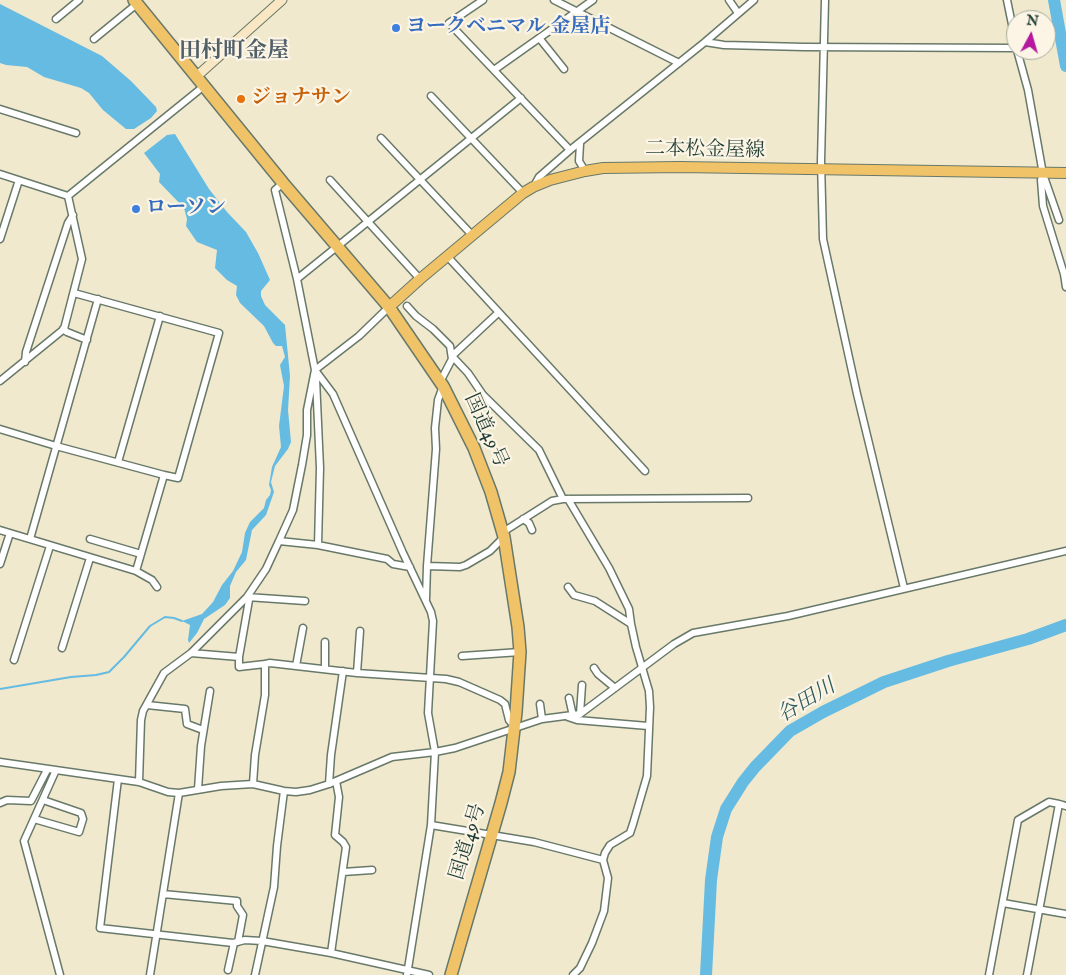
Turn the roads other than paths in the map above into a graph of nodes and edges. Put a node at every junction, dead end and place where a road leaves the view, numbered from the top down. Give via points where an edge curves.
1 (79, 0) edge
2 (282, 0) edge
3 (483, 0) edge
4 (554, 0) edge
5 (593, 0) edge
6 (729, 0) edge
7 (754, 0) edge
8 (825, 0) edge
9 (137, 1) edge
10 (576, 12) junction
11 (738, 13) junction
12 (56, 19) dead end
13 (540, 39) junction
14 (94, 40) dead end
15 (705, 42) junction
16 (824, 47) junction
17 (1006, 47) edge
18 (1020, 60) edge
19 (679, 63) junction
20 (564, 69) dead end
21 (494, 70) junction
22 (196, 76) junction
23 (204, 86) junction
24 (431, 96) dead end
25 (521, 98) junction
26 (0, 109) edge
27 (76, 133) dead end
28 (381, 138) dead end
29 (470, 139) junction
30 (580, 144) junction
31 (570, 150) junction
32 (821, 170) junction
33 (585, 171) junction
34 (1047, 173) junction
35 (1066, 173) edge
36 (0, 174) edge
37 (19, 180) junction
38 (330, 180) dead end
39 (420, 181) junction
40 (283, 183) junction
41 (533, 187) junction
42 (523, 193) junction
43 (68, 196) junction
44 (73, 215) junction
45 (1059, 220) dead end
46 (368, 222) junction
47 (472, 235) junction
48 (0, 239) edge
49 (338, 246) junction
50 (447, 256) junction
51 (297, 279) junction
52 (420, 279) junction
53 (1066, 287) edge
54 (74, 293) junction
55 (98, 300) junction
56 (407, 306) dead end
57 (389, 307) junction
58 (498, 313) junction
59 (160, 316) junction
60 (63, 329) junction
61 (87, 340) junction
62 (452, 356) junction
63 (25, 362) junction
64 (315, 370) junction
65 (0, 381) edge
66 (442, 384) junction
67 (0, 429) edge
68 (56, 446) junction
69 (118, 462) junction
70 (645, 471) dead end
71 (164, 476) junction
72 (748, 498) dead end
73 (566, 499) junction
74 (523, 519) junction
75 (0, 530) edge
76 (532, 530) dead end
77 (10, 533) junction
78 (503, 535) junction
79 (30, 539) junction
80 (90, 539) dead end
81 (279, 541) junction
82 (318, 544) junction
83 (50, 546) junction
84 (1066, 551) edge
85 (141, 554) junction
86 (90, 558) junction
87 (0, 564) edge
88 (427, 566) junction
89 (410, 567) junction
90 (136, 571) junction
91 (157, 587) dead end
92 (568, 587) dead end
93 (904, 588) junction
94 (248, 597) junction
95 (426, 600) junction
96 (305, 601) dead end
97 (631, 624) junction
98 (303, 628) dead end
99 (360, 631) dead end
100 (325, 642) dead end
101 (62, 648) dead end
102 (520, 652) junction
103 (191, 653) junction
104 (462, 656) dead end
105 (239, 657) junction
106 (14, 660) dead end
107 (265, 664) junction
108 (296, 666) junction
109 (644, 667) junction
110 (594, 668) dead end
111 (325, 669) junction
112 (343, 671) junction
113 (357, 673) junction
114 (430, 677) junction
115 (582, 685) dead end
116 (615, 688) junction
117 (210, 691) dead end
118 (569, 698) dead end
119 (540, 704) dead end
120 (147, 705) junction
121 (573, 715) junction
122 (542, 719) junction
123 (648, 726) junction
124 (515, 728) junction
125 (203, 730) junction
126 (435, 752) junction
127 (0, 762) edge
128 (47, 770) junction
129 (56, 770) junction
130 (118, 779) junction
131 (139, 782) junction
132 (332, 783) junction
133 (253, 784) junction
134 (198, 789) junction
135 (284, 791) junction
136 (179, 793) junction
137 (42, 800) junction
138 (0, 803) edge
139 (1062, 805) edge
140 (34, 819) junction
141 (432, 825) junction
142 (491, 835) junction
143 (603, 860) junction
144 (372, 870) dead end
145 (343, 872) junction
146 (163, 894) junction
147 (1003, 903) junction
148 (1040, 910) junction
149 (1066, 914) edge
150 (156, 934) junction
151 (262, 941) junction
152 (236, 942) junction
153 (331, 953) junction
154 (228, 970) dead end
155 (407, 972) edge
156 (60, 975) edge
157 (150, 975) edge
158 (255, 975) edge
159 (429, 975) edge
160 (451, 975) edge
161 (573, 975) edge
162 (989, 975) edge
163 (1027, 975) edge

1 - 12 street
2 - 22 street
3 - 21 street via 449,23
4 - 10 street
5 - 10 street
6 - 11 street
7 - 11 street
8 - 16 street
9 - 14 street
9 - 22 highway, 国道49号
10 - 13 street
10 - 19 street
11 - 15 street
13 - 20 street
13 - 21 street
15 - 16 street
15 - 19 street
16 - 17 street
16 - 32 street
18 - 34 street
19 - 30 street
21 - 25 street
22 - 23 highway, 国道49号
23 - 40 highway, 国道49号
23 - 43 street
24 - 29 street
25 - 29 street
25 - 31 street
26 - 27 street
28 - 39 street
29 - 39 street
29 - 42 street
30 - 31 street
30 - 33 street via 579,161
31 - 41 street via 539,177
32 - 33 main road, 二本松金屋線 via 639,167
32 - 34 main road, 二本松金屋線
32 - 93 street via 824,240
33 - 41 main road, 二本松金屋線
34 - 35 main road, 二本松金屋線
34 - 45 street
34 - 53 street via 1041,180 1043,206
36 - 37 street
37 - 43 street
37 - 48 street
38 - 46 street
39 - 46 street
39 - 47 street
40 - 49 highway, 国道49号
40 - 51 street via 275,190
41 - 42 main road, 二本松金屋線
42 - 47 main road, 二本松金屋線
43 - 44 street
44 - 54 street via 82,259
44 - 63 street
46 - 49 street
46 - 52 street
47 - 50 main road, 二本松金屋線
49 - 51 street
49 - 57 highway, 国道49号
50 - 52 main road, 二本松金屋線
50 - 58 street
51 - 64 street
52 - 57 main road, 二本松金屋線
54 - 55 street
54 - 60 street
55 - 59 street
55 - 61 street
56 - 62 street via 450,346
57 - 64 street via 359,336
57 - 66 highway, 国道49号
58 - 62 street
58 - 70 street
59 - 69 street
59 - 71 street via 219,333 178,478
60 - 61 street
60 - 63 street
61 - 68 street
62 - 66 street
62 - 73 street via 483,395 539,450
63 - 65 street
64 - 81 street via 293,510
64 - 82 street via 320,468
64 - 89 street via 333,394
66 - 78 highway, 国道49号 via 486,477
66 - 88 street via 435,428
67 - 68 street
68 - 69 street
68 - 79 street
69 - 71 street
71 - 85 street
72 - 73 street
73 - 74 street via 552,501
73 - 97 street via 609,568 629,609
74 - 76 street
74 - 78 street
75 - 77 street
77 - 79 street
77 - 87 street
78 - 88 street via 490,551 466,565
78 - 102 highway, 国道49号 via 516,607
79 - 83 street
80 - 85 street
81 - 82 street
81 - 94 street
82 - 89 street
83 - 86 street
83 - 106 street
84 - 93 street
85 - 90 street
86 - 90 street
86 - 101 street
88 - 95 street
89 - 95 street
90 - 91 street via 152,580
92 - 97 street via 574,595 595,601
93 - 109 street via 788,616 693,632
94 - 96 street
94 - 103 street
94 - 105 street
95 - 114 street via 433,621
97 - 109 street
98 - 108 street
99 - 113 street
100 - 111 street
102 - 104 street
102 - 124 highway, 国道49号
103 - 105 street
103 - 120 street via 164,673
105 - 107 street via 239,667
107 - 108 street
107 - 133 street via 265,695 254,755
108 - 111 street
109 - 116 street
109 - 123 street via 650,691
110 - 116 street
111 - 112 street
112 - 113 street
112 - 132 street via 331,755
113 - 114 street
114 - 124 street via 459,682 494,696 505,704
114 - 126 street via 428,713
115 - 121 street
116 - 121 street
117 - 125 street
118 - 121 street
119 - 122 street
120 - 125 street via 186,709 187,724
120 - 131 street via 141,720
121 - 122 street
121 - 123 street via 586,721
122 - 124 street
123 - 143 street via 646,776 630,833 608,848
124 - 126 street
124 - 142 highway, 国道49号 via 509,772
125 - 134 street
126 - 132 street via 392,757
126 - 141 street
127 - 128 street
128 - 129 street
128 - 138 street via 31,801 7,800
129 - 130 street
129 - 137 street
130 - 131 street
130 - 150 street via 100,928
131 - 136 street
132 - 135 street via 304,791
132 - 145 street via 339,797 335,835 345,845
133 - 134 street
133 - 135 street
134 - 136 street
135 - 151 street via 274,887
136 - 146 street
137 - 140 street
137 - 140 street via 81,813 83,819 79,832
139 - 147 street via 1049,802 1018,820
139 - 148 street
140 - 156 street via 24,841
141 - 142 street
141 - 155 street
142 - 143 street via 534,842
142 - 160 highway, 国道49号
143 - 161 street via 608,878 602,916 580,968
144 - 145 street
145 - 153 street
146 - 150 street
146 - 152 street via 237,901 243,915
147 - 148 street
147 - 162 street
148 - 149 street
148 - 163 street
150 - 152 street
150 - 157 street
151 - 152 street
151 - 153 street
151 - 158 street
152 - 154 street
153 - 155 street
155 - 159 street

